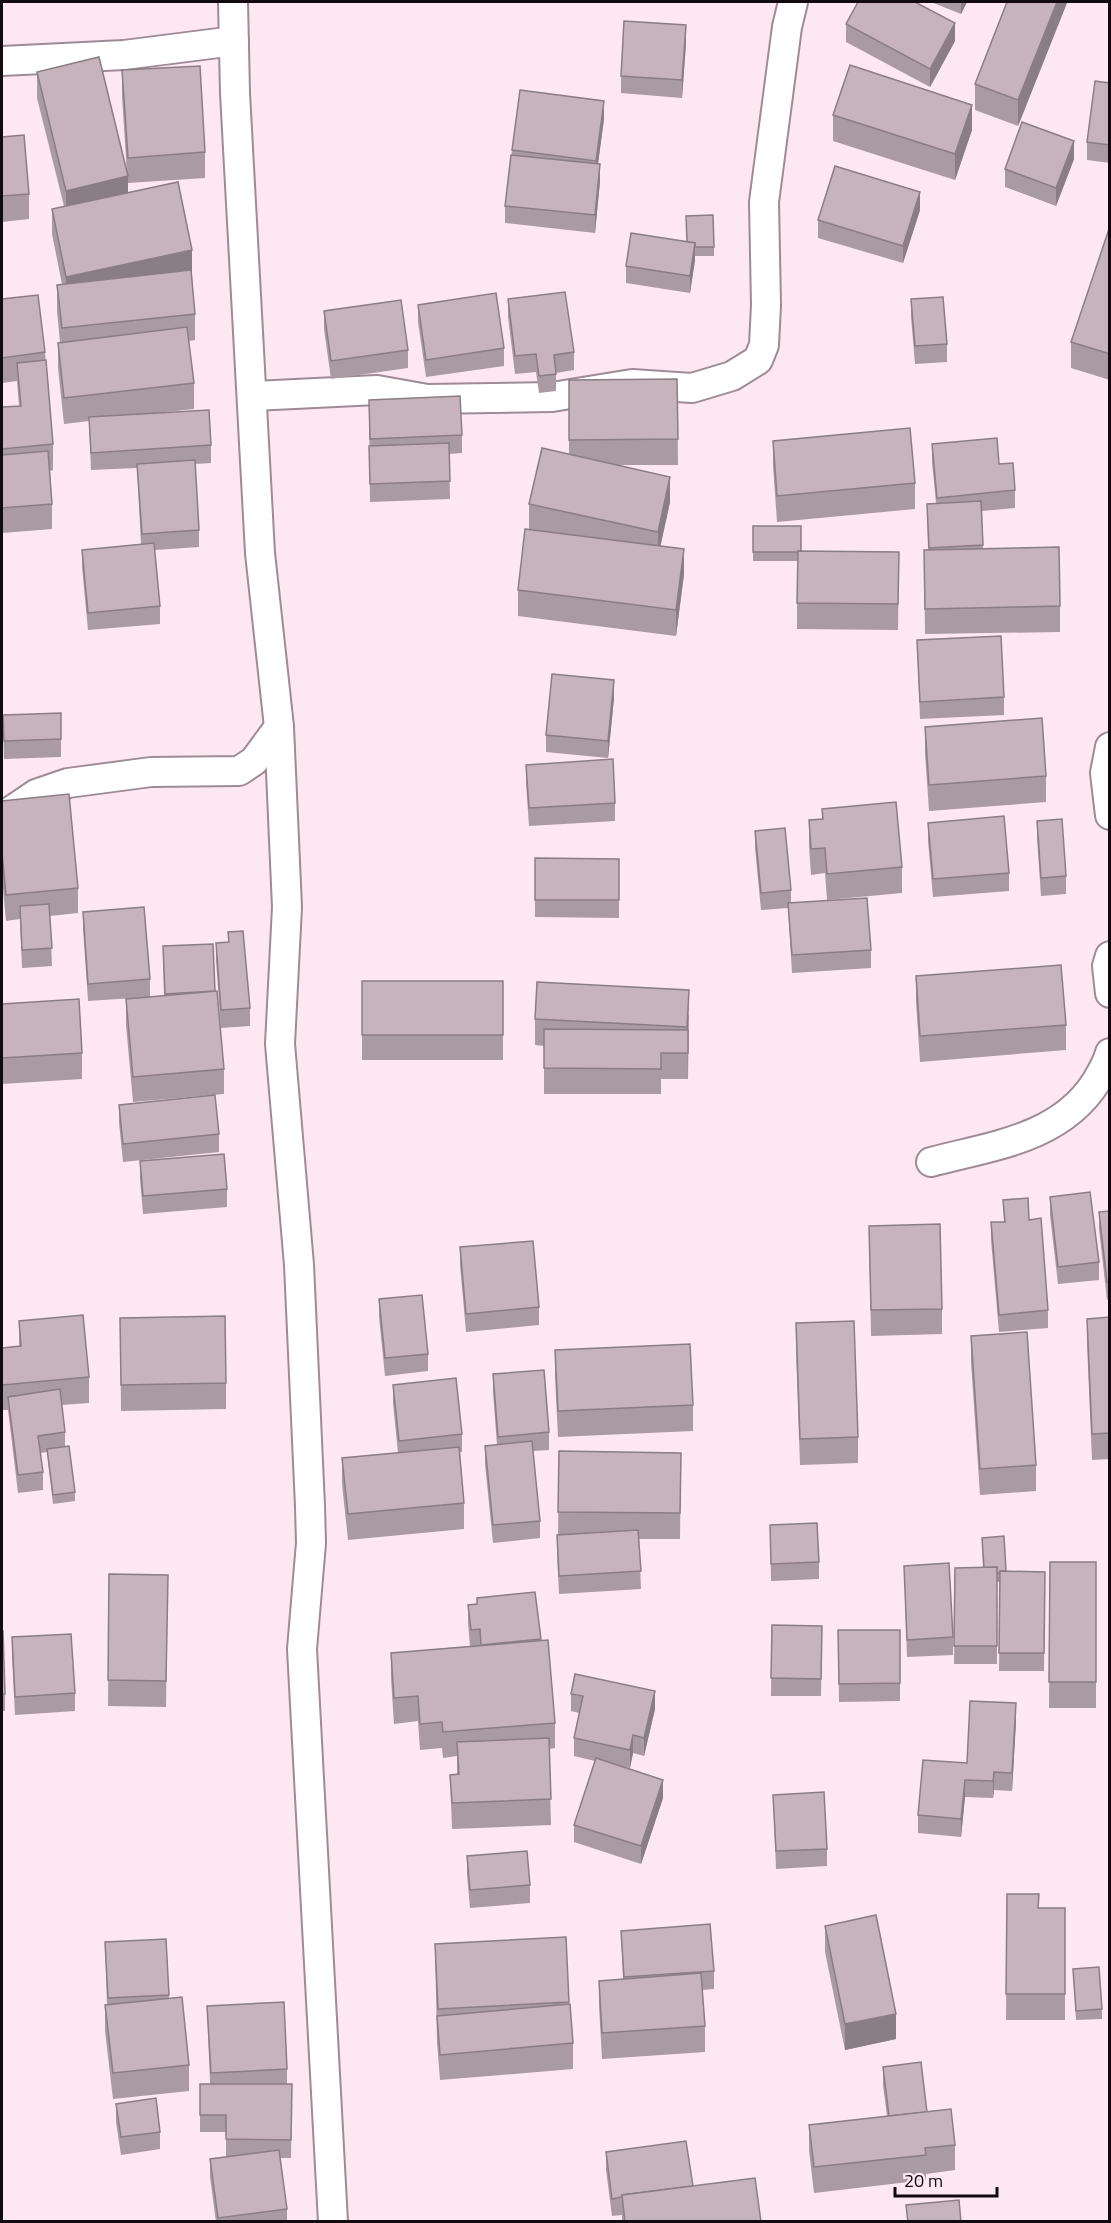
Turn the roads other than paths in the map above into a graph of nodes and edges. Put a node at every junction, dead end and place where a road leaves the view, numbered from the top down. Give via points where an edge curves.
1 (233, 2) edge
2 (793, 2) edge
3 (234, 41) junction
4 (2, 61) edge
5 (252, 396) junction
6 (279, 728) junction
7 (1110, 747) edge
8 (36, 794) junction
9 (2, 796) edge
10 (1110, 815) edge
11 (2, 817) edge
12 (1110, 956) edge
13 (1110, 993) edge
14 (1110, 1053) edge
15 (931, 1162) dead end
16 (333, 2222) edge

1 - 3 street
2 - 5 street via 764,202 766,305 764,345 758,360 732,376 692,388 632,384 552,397 426,399 377,390
3 - 4 street via 124,55
3 - 5 street
5 - 6 street via 260,553
6 - 8 street via 254,761 239,771 115,776 68,783
6 - 16 street via 286,907 280,1044 299,1264 310,1495 311,1543 302,1649
7 - 10 street via 1105,773
8 - 9 street
8 - 11 street
12 - 13 street
14 - 15 street via 1088,1094 1058,1122 1028,1137

